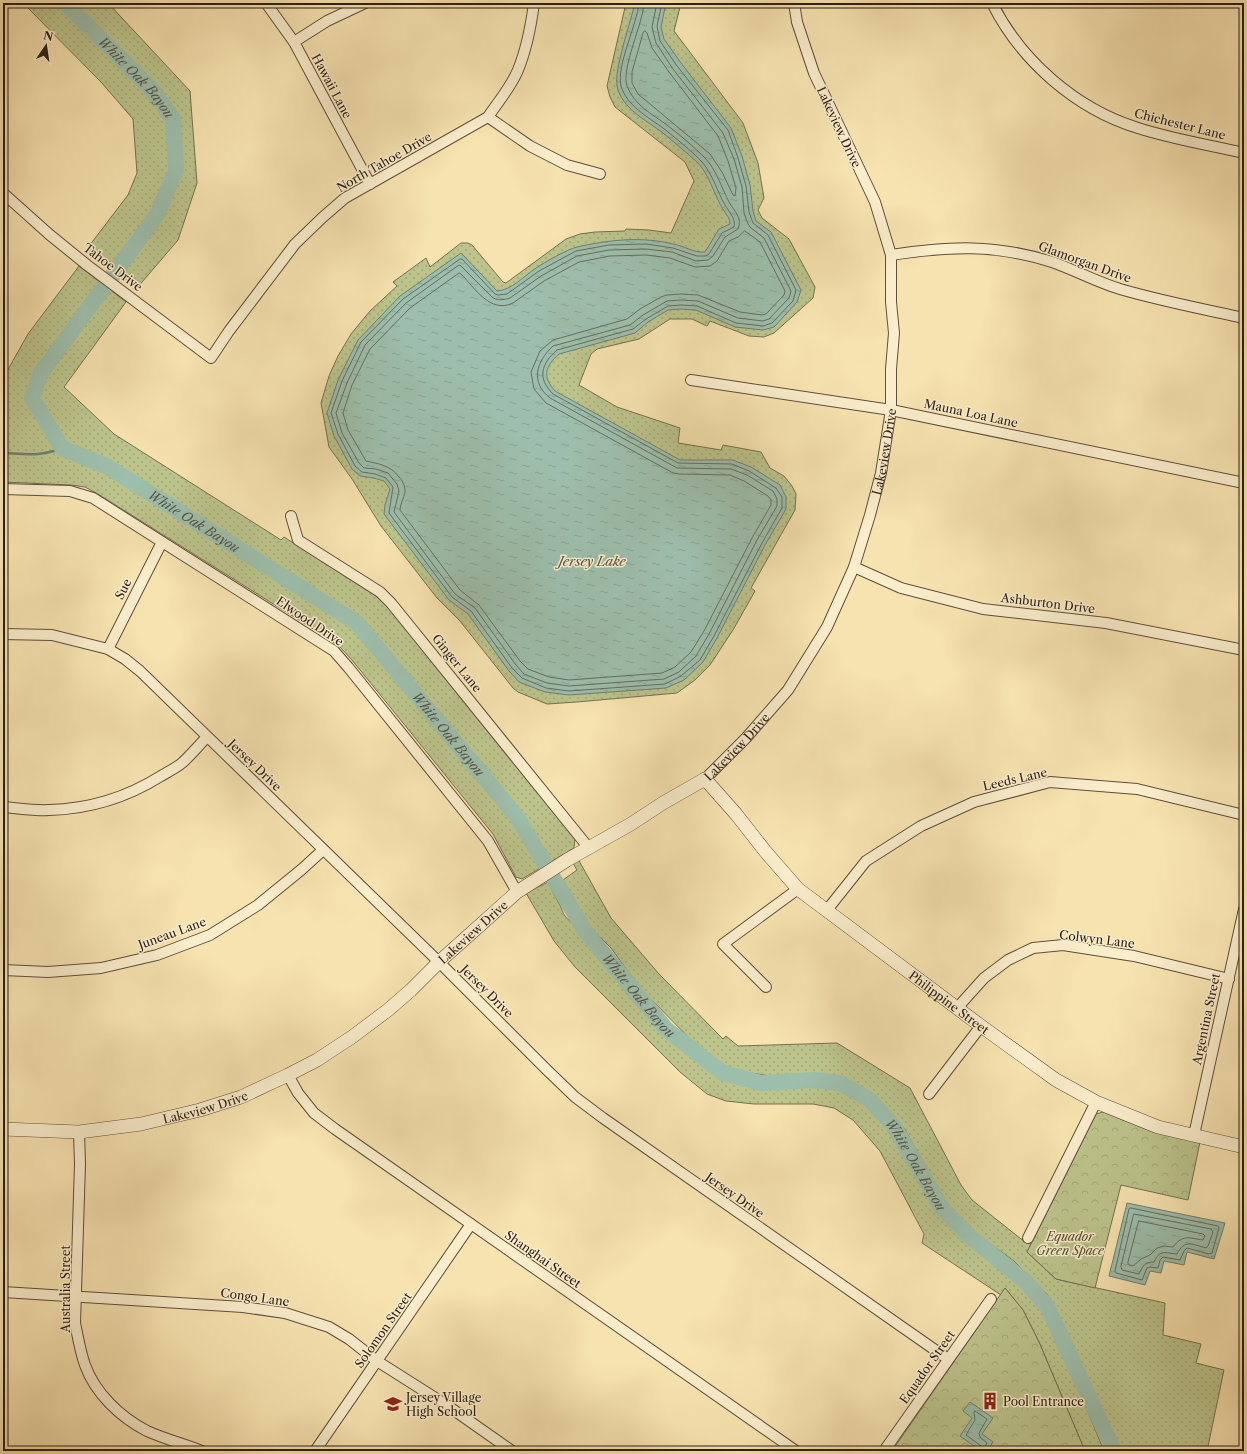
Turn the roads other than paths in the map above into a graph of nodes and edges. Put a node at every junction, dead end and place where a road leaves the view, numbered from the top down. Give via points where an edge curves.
1 (266, 3) edge
2 (365, 3) edge
3 (534, 3) edge
4 (794, 3) edge
5 (992, 3) edge
6 (294, 42) junction
7 (488, 117) junction
8 (1244, 153) edge
9 (600, 174) dead end
10 (370, 184) junction
11 (3, 193) edge
12 (891, 255) junction
13 (1244, 318) edge
14 (211, 358) joint
15 (691, 380) dead end
16 (891, 410) junction
17 (1244, 483) edge
18 (3, 489) edge
19 (291, 516) dead end
20 (162, 542) junction
21 (854, 567) junction
22 (3, 634) edge
23 (108, 649) junction
24 (1244, 650) edge
25 (208, 736) junction
26 (705, 779) junction
27 (3, 807) edge
28 (1244, 815) edge
29 (588, 847) junction
30 (323, 850) junction
31 (798, 889) junction
32 (517, 892) junction
33 (1244, 909) edge
34 (827, 910) junction
35 (439, 962) junction
36 (3, 970) edge
37 (1229, 979) junction
38 (766, 987) dead end
39 (958, 1007) junction
40 (981, 1026) junction
41 (288, 1075) junction
42 (929, 1094) dead end
43 (1096, 1102) junction
44 (3, 1129) edge
45 (79, 1132) junction
46 (1194, 1135) junction
47 (1244, 1147) edge
48 (471, 1224) junction
49 (1028, 1238) dead end
50 (3, 1292) edge
51 (76, 1296) junction
52 (991, 1299) dead end
53 (948, 1359) junction
54 (377, 1361) junction
55 (202, 1451) edge
56 (315, 1451) edge
57 (512, 1451) edge
58 (796, 1451) edge
59 (884, 1451) edge

1 - 6 street, Hawaii Lane
2 - 6 street via 327,21
3 - 7 street, North Tahoe Drive via 530,32 518,70
4 - 12 street, Lakeview Drive via 797,22 814,73 875,202
5 - 8 street, Chichester Lane via 1015,40 1035,63 1054,82 1080,101 1136,128
6 - 10 street, Hawaii Lane
7 - 9 street via 554,159
7 - 10 street, North Tahoe Drive
10 - 14 street, North Tahoe Drive via 345,198 295,244
11 - 14 street, Tahoe Drive via 87,265
12 - 13 street, Glamorgan Drive via 956,247 1008,251 1054,263 1118,288
12 - 16 street, Lakeview Drive via 894,333
15 - 16 street, Mauna Loa Lane
16 - 17 street, Mauna Loa Lane
16 - 21 street, Lakeview Drive via 882,473
18 - 20 street, Elwood Drive via 70,491 93,498
19 - 29 street, Ginger Lane via 298,540 380,592 392,603
20 - 23 street, Sue
20 - 32 street, Elwood Drive via 334,651 488,841
21 - 24 street, Ashburton Drive via 901,588 983,609 1106,623
21 - 26 street, Lakeview Drive via 827,627 788,690 746,738
22 - 23 street, Jersey Drive via 52,635
23 - 25 street, Jersey Drive via 140,671
25 - 27 street via 182,763 116,799 73,809
25 - 30 street, Jersey Drive
26 - 29 street, Lakeview Drive
26 - 31 street, Philippine Street
28 - 34 street, Leeds Lane via 1137,789 1050,782 974,802 921,826 866,861
29 - 32 street, Lakeview Drive
30 - 35 street, Jersey Drive
30 - 36 street, Juneau Lane via 258,905 210,935 158,955 101,968 48,972
31 - 34 street, Philippine Street
31 - 38 street via 723,944
32 - 35 street, Lakeview Drive
33 - 37 street, Argentina Street
34 - 39 street, Philippine Street
35 - 41 street, Lakeview Drive via 411,990 352,1038
35 - 53 street, Jersey Drive via 581,1102
37 - 39 street, Colwyn Lane via 1134,956 1063,945 1032,948 1008,960 984,978
37 - 46 street, Argentina Street
39 - 40 street, Philippine Street
40 - 42 street
40 - 43 street, Philippine Street via 1056,1080
41 - 45 street, Lakeview Drive via 241,1097 200,1110 141,1124
41 - 48 street, Shanghai Street via 314,1113
43 - 46 street, Philippine Street via 1158,1127
43 - 49 street
44 - 45 street, Lakeview Drive
45 - 51 street, Australia Street
46 - 47 street, Philippine Street
48 - 54 street, Solomon Street
48 - 58 street, Shanghai Street
50 - 51 street, Congo Lane
51 - 54 street, Congo Lane via 243,1307 285,1313 329,1327
51 - 55 street, Australia Street via 75,1323 79,1346 85,1366 99,1391 114,1407 147,1430
52 - 53 street, Equador Street
53 - 59 street, Equador Street
54 - 56 street, Solomon Street
54 - 57 street, Congo Lane

